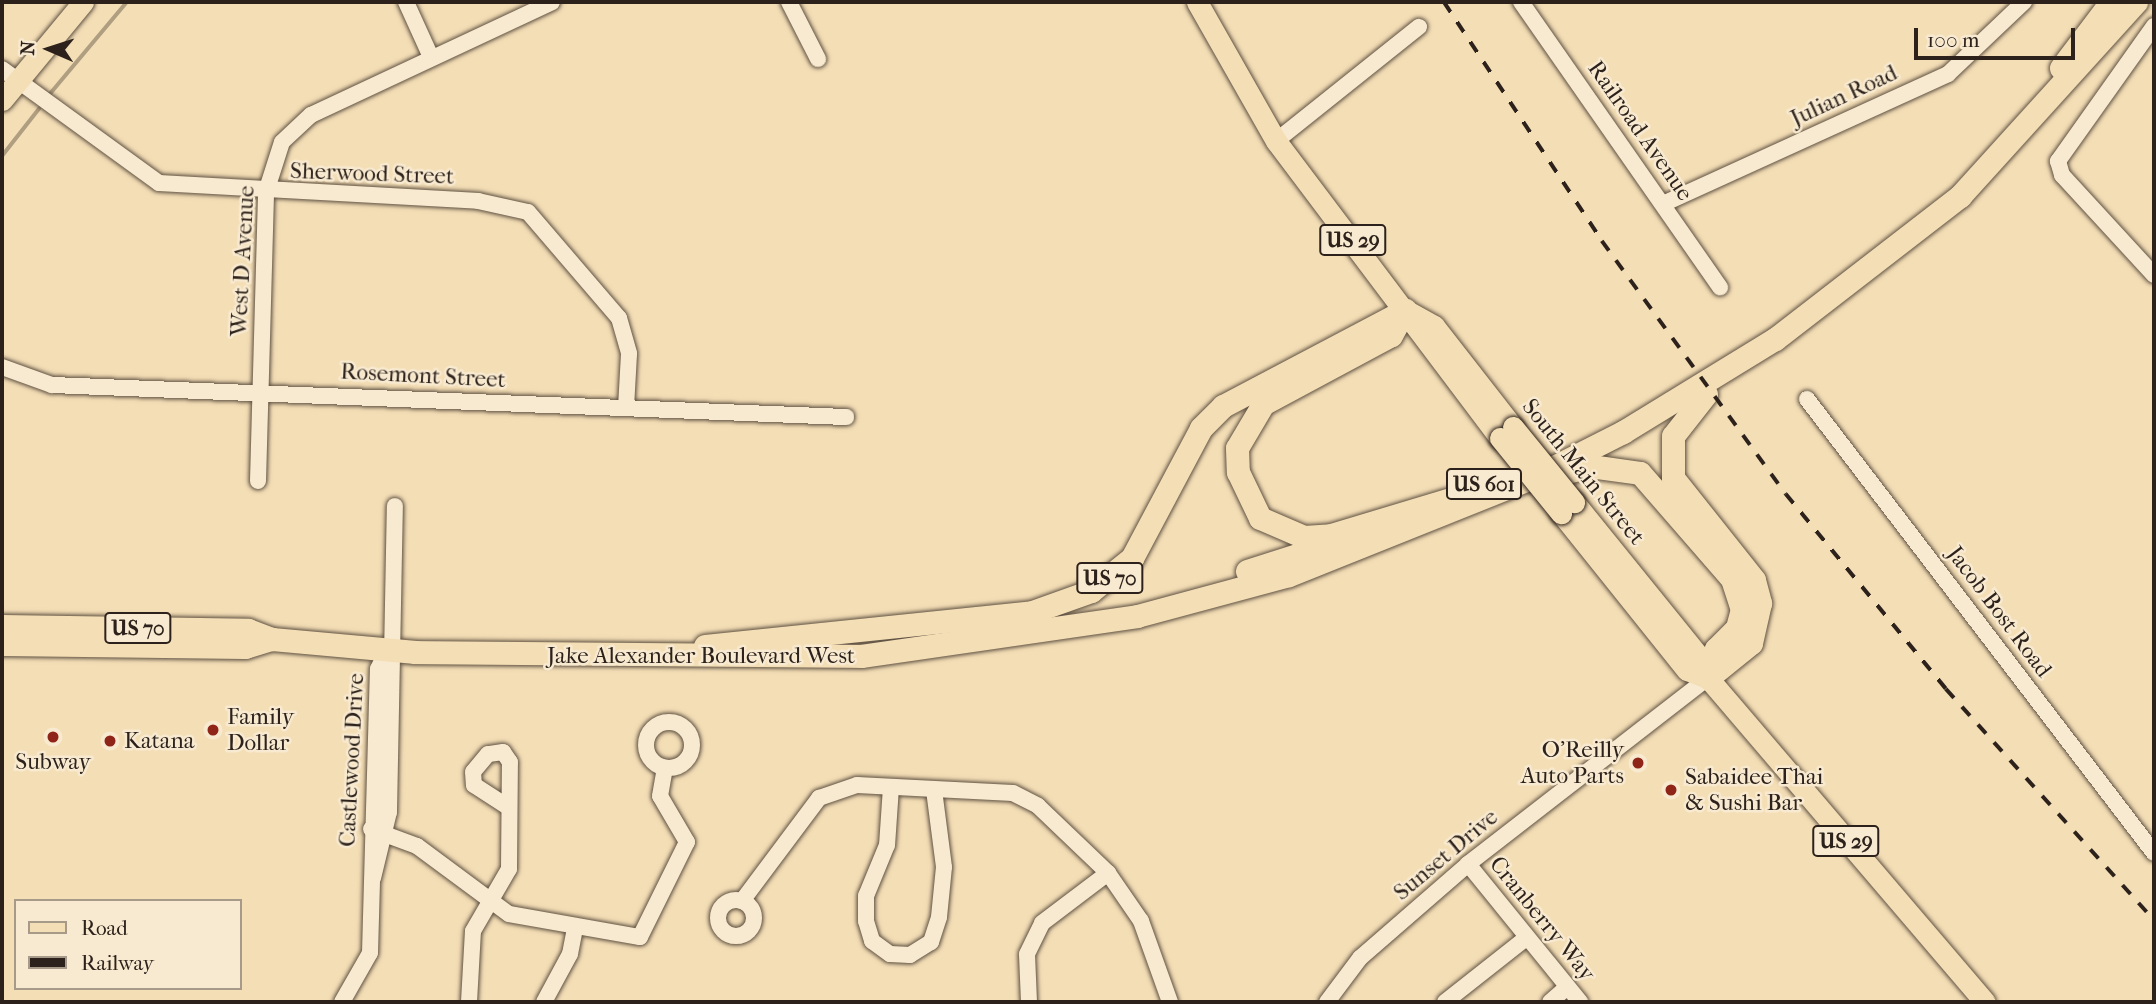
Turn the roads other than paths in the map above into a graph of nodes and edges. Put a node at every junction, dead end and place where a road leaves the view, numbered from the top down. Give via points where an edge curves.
1 (83, 2) edge
2 (406, 2) edge
3 (552, 2) edge
4 (789, 2) edge
5 (1197, 2) edge
6 (1521, 2) edge
7 (2024, 2) edge
8 (2111, 2) edge
9 (2136, 2) edge
10 (2154, 26) edge
11 (1419, 27) dead end
12 (431, 57) junction
13 (818, 59) dead end
14 (9, 75) edge
15 (2, 100) edge
16 (1276, 141) junction
17 (267, 192) junction
18 (1663, 204) junction
19 (2154, 275) edge
20 (1720, 287) dead end
21 (1840, 293) junction
22 (1405, 310) junction
23 (2, 367) edge
24 (260, 392) junction
25 (1808, 399) dead end
26 (626, 408) junction
27 (846, 417) dead end
28 (258, 481) dead end
29 (395, 506) dead end
30 (1453, 506) junction
31 (2, 626) edge
32 (272, 639) junction
33 (2, 644) edge
34 (389, 646) junction
35 (705, 646) junction
36 (1707, 678) junction
37 (666, 769) dead end
38 (891, 787) junction
39 (934, 790) junction
40 (508, 807) dead end
41 (378, 830) junction
42 (2154, 853) edge
43 (1468, 864) junction
44 (1108, 873) junction
45 (743, 901) dead end
46 (488, 904) junction
47 (575, 928) junction
48 (1525, 938) junction
49 (1567, 987) junction
50 (342, 1002) edge
51 (469, 1002) edge
52 (544, 1002) edge
53 (1029, 1002) edge
54 (1170, 1002) edge
55 (1327, 1002) edge
56 (1445, 1002) edge
57 (1550, 1002) edge
58 (1580, 1002) edge
59 (1985, 1002) edge

1 - 14 main road
2 - 12 street
3 - 12 street, West D Avenue
4 - 13 street
5 - 16 main road, South Main Street / US 29
6 - 18 street, Railroad Avenue
7 - 18 street, Julian Road via 1948,74
8 - 30 highway, US 601 via 2058,72 1963,172 1822,289 1645,404
9 - 21 highway, US 601 via 1960,196
10 - 19 street via 2058,160 2062,175
11 - 16 street
12 - 17 street, West D Avenue via 293,129 272,162
14 - 15 main road
14 - 17 street, Sherwood Street via 159,183
16 - 22 main road, South Main Street / US 29
17 - 24 street, West D Avenue
17 - 26 street, Sherwood Street via 499,203 528,212 619,318 629,354
18 - 20 street, Railroad Avenue
21 - 30 highway, US 601 via 1623,432
21 - 36 highway via 1694,403 1672,436 1673,478 1754,580 1760,603 1751,643
22 - 30 highway via 1391,335 1263,404 1237,448 1238,472 1260,518 1304,537 1331,536
22 - 35 highway, US 70 via 1248,387 1223,406 1201,428 1132,558 1091,592 1007,616
22 - 36 main road, South Main Street / US 29, bridge via 1434,326 1506,433 1701,659
23 - 24 street, Rosemont Street via 52,385
24 - 26 street, Rosemont Street
24 - 28 street, West D Avenue
25 - 42 street, Jacob Bost Road
26 - 27 street, Rosemont Street
29 - 34 street, Castlewood Drive
30 - 34 highway, Jake Alexander Boulevard West / US 70 via 1289,575 1149,613 940,649 765,660 415,652
30 - 35 highway, US 601 via 1240,573 1083,612 918,636
30 - 36 highway, US 70 via 1590,466 1640,473 1738,590 1737,628 1716,649
31 - 32 highway, Jake Alexander Boulevard West / US 70 via 248,630
32 - 33 highway, Jake Alexander Boulevard West / US 70 via 245,647
32 - 34 highway, Jake Alexander Boulevard West / US 70
34 - 35 highway, Jake Alexander Boulevard West / US 70 via 413,637
34 - 41 street, Castlewood Drive via 378,669
36 - 43 street, Sunset Drive
36 - 59 main road, South Main Street / US 29
37 - 47 street via 660,796 687,842 640,937
38 - 39 street
38 - 39 street via 887,845 866,896 872,941 890,954 910,955 932,942 939,917 944,867
38 - 45 street via 857,785 820,798
39 - 44 street via 1013,793 1038,806
40 - 46 street via 509,869
41 - 46 street via 417,846
41 - 50 street, Castlewood Drive via 370,953
43 - 48 street, Cranberry Way
43 - 55 street, Sunset Drive via 1360,958
44 - 53 street via 1042,923 1027,954
44 - 54 street via 1141,921
46 - 47 street
46 - 51 street via 472,931
47 - 52 street via 565,967
48 - 49 street, Cranberry Way
48 - 56 street
49 - 57 street
49 - 58 street, Cranberry Way

